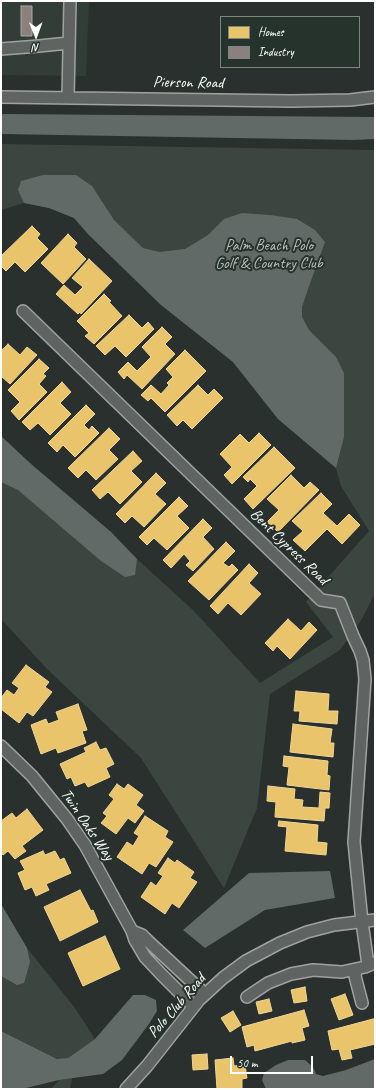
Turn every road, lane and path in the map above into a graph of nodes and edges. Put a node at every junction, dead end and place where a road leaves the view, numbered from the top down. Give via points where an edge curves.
1 (70, 1) edge
2 (69, 43) junction
3 (1, 49) edge
4 (1, 97) edge
5 (375, 97) edge
6 (68, 98) junction
7 (23, 311) dead end
8 (1, 746) edge
9 (375, 920) edge
10 (362, 922) junction
11 (132, 931) junction
12 (372, 964) edge
13 (356, 969) junction
14 (205, 994) junction
15 (247, 997) dead end
16 (362, 1003) dead end
17 (193, 1006) junction
18 (127, 1089) edge

1 - 2 street
2 - 3 street
2 - 6 street
4 - 6 street, Pierson Road
5 - 6 street, Pierson Road via 350,100
7 - 10 street, Bent Cypress Road via 321,600 340,603 363,660 365,679 354,842
8 - 11 street, Twin Oaks Way via 37,782 67,819 85,845
9 - 10 street, Polo Club Road
10 - 12 street
10 - 14 street, Polo Club Road via 334,925 280,942 246,961
11 - 14 street, Twin Oaks Way via 142,935
11 - 17 street, Twin Oaks Way via 145,957
12 - 13 street
13 - 15 street via 342,972 313,970 291,974 268,983
13 - 16 street via 355,976
14 - 17 street, Polo Club Road
17 - 18 street, Polo Club Road

